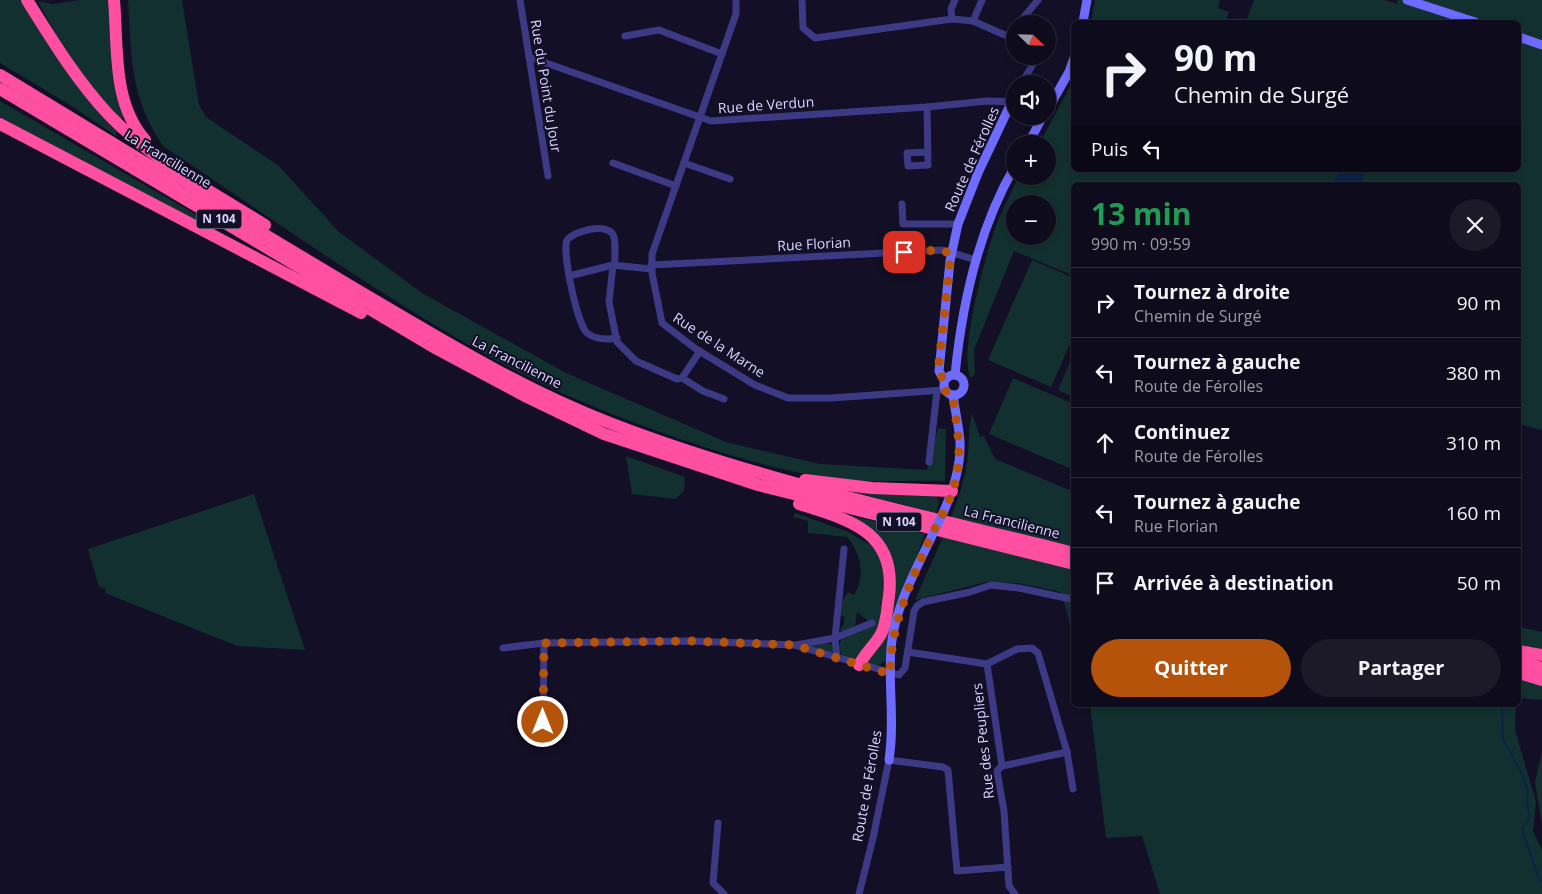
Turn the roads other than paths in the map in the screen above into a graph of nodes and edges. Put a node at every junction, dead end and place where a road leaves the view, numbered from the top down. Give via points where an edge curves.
1 (27, 0) edge
2 (114, 0) edge
3 (520, 0) edge
4 (736, 0) edge
5 (802, 0) edge
6 (956, 0) edge
7 (982, 0) edge
8 (1038, 0) edge
9 (1087, 0) edge
10 (1407, 0) edge
11 (1026, 15) edge
12 (952, 19) junction
13 (1083, 20) edge
14 (1468, 20) edge
15 (973, 21) junction
16 (624, 36) dead end
17 (1006, 36) edge
18 (1521, 38) edge
19 (1542, 45) edge
20 (722, 54) junction
21 (529, 57) junction
22 (1071, 66) edge
23 (0, 75) edge
24 (0, 88) edge
25 (1056, 95) edge
26 (1006, 101) edge
27 (927, 107) junction
28 (1006, 116) edge
29 (699, 118) junction
30 (0, 124) edge
31 (927, 152) dead end
32 (158, 155) junction
33 (613, 163) dead end
34 (684, 163) junction
35 (548, 176) dead end
36 (730, 179) dead end
37 (1006, 184) edge
38 (676, 186) junction
39 (902, 204) dead end
40 (958, 224) junction
41 (951, 254) junction
42 (976, 260) junction
43 (614, 265) junction
44 (651, 267) junction
45 (320, 268) junction
46 (569, 276) junction
47 (616, 338) junction
48 (437, 349) junction
49 (700, 351) junction
50 (955, 374) junction
51 (682, 378) junction
52 (942, 387) junction
53 (953, 396) junction
54 (724, 399) dead end
55 (929, 462) dead end
56 (730, 471) junction
57 (952, 491) junction
58 (844, 550) dead end
59 (1071, 551) edge
60 (1071, 563) edge
61 (1071, 600) dead end
62 (872, 623) dead end
63 (835, 638) junction
64 (544, 643) junction
65 (794, 645) junction
66 (503, 648) dead end
67 (1521, 651) edge
68 (908, 652) junction
69 (1542, 655) edge
70 (837, 659) junction
71 (1521, 662) edge
72 (987, 664) junction
73 (859, 665) junction
74 (1542, 668) edge
75 (890, 674) junction
76 (1521, 674) edge
77 (1542, 680) edge
78 (543, 722) dead end
79 (1067, 752) junction
80 (889, 760) junction
81 (1002, 766) junction
82 (1073, 789) dead end
83 (718, 823) dead end
84 (1008, 867) junction
85 (724, 894) edge
86 (859, 894) edge
87 (1015, 894) edge

1 - 32 highway via 76,76 127,132
2 - 32 highway via 124,101 136,129
3 - 21 street, Rue du Point du Jour
4 - 20 street, Rue de la Marne via 736,14
5 - 12 street via 803,28 815,38
6 - 12 street via 951,8
7 - 15 street
8 - 11 street
9 - 13 street
10 - 14 street
12 - 15 street
15 - 17 street
16 - 20 street via 659,30
18 - 19 street
20 - 29 street, Rue de la Marne
21 - 29 street, Rue de Verdun
21 - 35 street, Rue du Point du Jour
22 - 25 street
23 - 45 highway, La Francilienne / N 104
24 - 48 highway, La Francilienne / N 104
26 - 27 street, Rue de Verdun
27 - 29 street, Rue de Verdun via 720,121
27 - 31 street
28 - 40 street, Route de Férolles via 974,181
29 - 34 street, Rue de la Marne
30 - 48 highway via 425,348
32 - 45 highway via 311,254
33 - 38 street
34 - 36 street
34 - 38 street, Rue de la Marne
37 - 42 street
38 - 44 street, Rue de la Marne via 652,254
39 - 40 street via 903,224
40 - 41 street, Route de Férolles
41 - 42 street, Rue Florian
41 - 44 street, Rue Florian via 942,250
41 - 52 street, Route de Férolles via 938,371
42 - 50 street
43 - 44 street, Rue Florian
43 - 46 street
43 - 46 street via 612,233 602,229 586,230 569,237 565,244
43 - 47 street via 609,302
44 - 49 street, Rue de la Marne via 662,323
45 - 56 highway, La Francilienne / N 104 via 529,387 608,423
46 - 47 street via 578,319 587,333 606,340
47 - 51 street via 636,361 672,378
48 - 56 highway, La Francilienne / N 104 via 604,434
49 - 51 street
49 - 52 street, Rue de la Marne via 755,385 788,398 831,398
50 - 52 street via 949,376
50 - 53 street via 963,380 964,386 962,392
51 - 54 street
52 - 53 street
52 - 55 street, Route de Férolles
53 - 57 street, Route de Férolles via 960,441
56 - 57 highway via 759,469 803,480 872,488
56 - 59 highway, La Francilienne / N 104
56 - 60 highway, La Francilienne / N 104 via 934,531
56 - 73 highway via 740,486 851,523 874,538 885,552 891,580 884,626
57 - 75 street, Route de Férolles, bridge via 907,588 891,646
58 - 63 street
61 - 68 street via 991,585 923,602 914,611
62 - 63 street
63 - 65 street
63 - 70 street
64 - 65 street via 689,641
64 - 66 street
64 - 78 street
65 - 70 street
67 - 69 highway
68 - 72 street, Rue des Peupliers
68 - 75 street via 901,674
70 - 73 street
71 - 74 highway
72 - 79 street via 1017,649 1032,648 1038,653
72 - 81 street, Rue des Peupliers
73 - 75 street
75 - 80 street, Route de Férolles via 892,719
76 - 77 highway
79 - 81 street
79 - 82 street
80 - 84 street via 948,770 957,871
80 - 86 street, Route de Férolles
81 - 84 street, Rue des Peupliers via 997,771
83 - 85 street via 713,883
84 - 87 street, Rue des Peupliers via 1010,886

